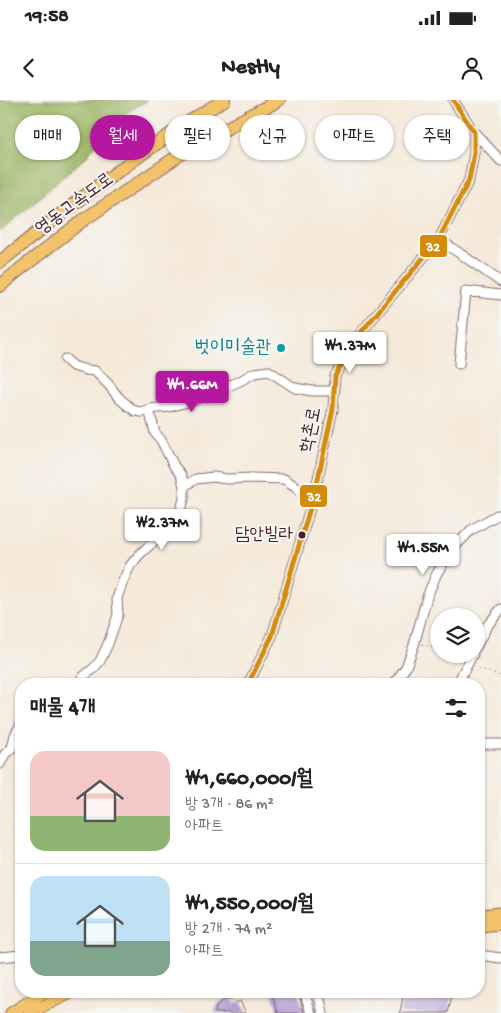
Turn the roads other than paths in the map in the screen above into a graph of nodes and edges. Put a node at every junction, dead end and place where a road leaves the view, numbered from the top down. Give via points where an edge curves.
1 (224, 100) edge
2 (279, 100) edge
3 (453, 100) edge
4 (474, 132) junction
5 (501, 161) edge
6 (439, 239) junction
7 (0, 262) edge
8 (501, 282) edge
9 (0, 286) edge
10 (501, 295) edge
11 (65, 359) dead end
12 (459, 364) dead end
13 (334, 390) junction
14 (149, 409) junction
15 (184, 486) junction
16 (312, 503) junction
17 (501, 515) edge
18 (501, 609) edge
19 (485, 630) edge
20 (468, 663) edge
21 (82, 678) edge
22 (251, 678) edge
23 (398, 678) edge
24 (460, 678) edge
25 (15, 735) edge
26 (485, 744) edge
27 (501, 744) edge
28 (0, 764) edge
29 (501, 913) edge
30 (485, 914) edge
31 (501, 924) edge
32 (485, 925) edge
33 (15, 956) edge
34 (485, 956) edge
35 (0, 957) edge
36 (501, 958) edge
37 (37, 998) edge
38 (56, 998) edge
39 (306, 998) edge
40 (319, 998) edge
41 (25, 1009) edge
42 (0, 1013) edge
43 (11, 1013) edge
44 (311, 1013) edge
45 (323, 1013) edge

1 - 7 highway, 영동고속도로 via 128,164
2 - 9 highway, 영동고속도로 via 161,167 82,221
3 - 4 street
4 - 5 street
4 - 6 street, 학촌로 via 469,180
6 - 8 street
6 - 13 street, 학촌로 via 358,336 335,376
10 - 12 street via 466,291
11 - 14 street via 73,366 95,371 135,411
13 - 14 street via 295,388 269,371 254,373 196,400
13 - 16 street, 학촌로 via 334,408
14 - 15 street via 155,433 181,475
15 - 16 street via 196,479 213,477 284,479
15 - 21 street via 180,510 130,566 116,598 118,615 108,644 100,661
16 - 22 street, 학촌로 via 272,636
17 - 23 street via 471,530 450,552 436,575 406,667
18 - 19 street
20 - 24 street
25 - 28 street via 12,748
26 - 27 street
29 - 30 main road
31 - 32 main road
33 - 35 street
34 - 36 street
37 - 41 main road
38 - 41 main road
39 - 44 street
40 - 45 street
41 - 42 main road
41 - 43 main road

